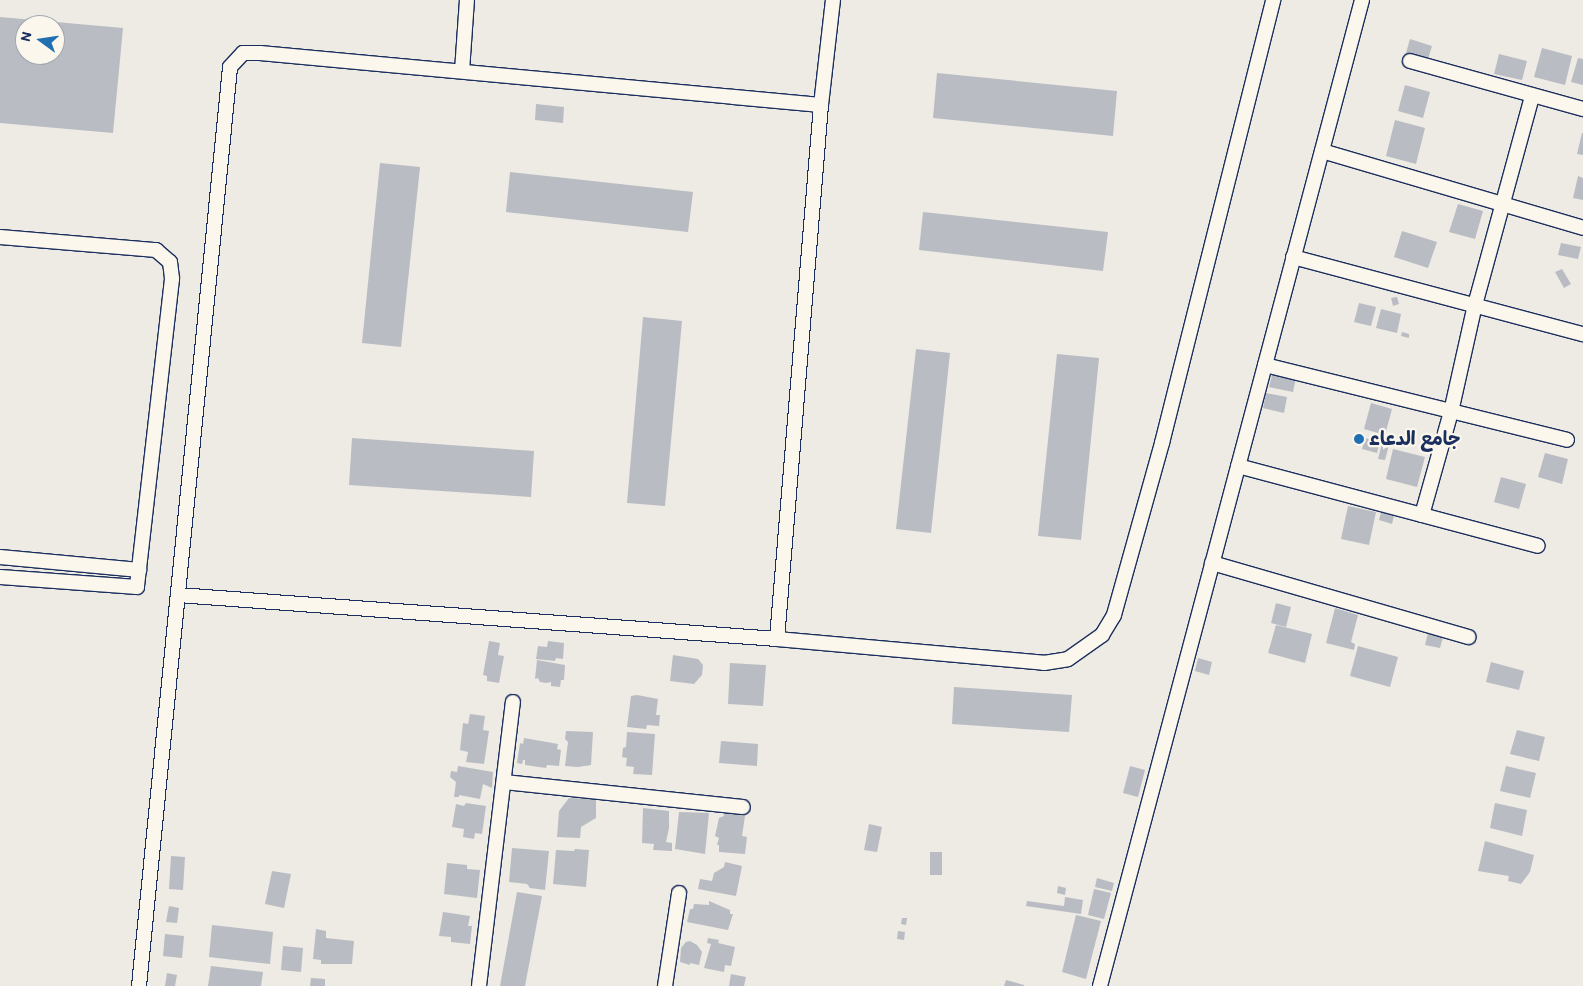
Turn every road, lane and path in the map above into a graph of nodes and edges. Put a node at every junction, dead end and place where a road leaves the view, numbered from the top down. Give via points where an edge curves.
1 (467, 0) edge
2 (833, 0) edge
3 (1272, 0) edge
4 (1362, 0) edge
5 (1410, 61) dead end
6 (462, 71) junction
7 (1532, 96) junction
8 (821, 105) junction
9 (1583, 109) edge
10 (1322, 151) junction
11 (1502, 204) junction
12 (1583, 228) edge
13 (0, 237) edge
14 (1293, 257) junction
15 (1475, 305) junction
16 (1583, 334) edge
17 (1265, 365) junction
18 (1451, 412) junction
19 (1567, 440) dead end
20 (1238, 466) junction
21 (1422, 515) junction
22 (1538, 546) dead end
23 (0, 557) edge
24 (1212, 563) junction
25 (139, 570) junction
26 (0, 577) edge
27 (178, 595) junction
28 (1469, 638) dead end
29 (777, 639) junction
30 (513, 702) dead end
31 (504, 782) junction
32 (743, 807) dead end
33 (679, 893) dead end
34 (139, 986) edge
35 (479, 986) edge
36 (665, 986) edge
37 (1100, 986) edge

1 - 6 street
2 - 8 street
3 - 29 street via 1162,443 1114,615 1102,635 1068,659 1044,663
4 - 10 street
5 - 7 street
6 - 8 street
6 - 27 street via 260,53 243,54 230,67
7 - 9 street
7 - 11 street
8 - 29 street
10 - 11 street
10 - 14 street
11 - 12 street
11 - 15 street
13 - 25 street via 137,247 156,250 170,262 172,279
14 - 15 street
14 - 17 street
15 - 16 street
15 - 18 street
17 - 18 street
17 - 20 street
18 - 19 street
18 - 21 street
20 - 21 street
20 - 24 street
21 - 22 street
23 - 25 street
24 - 28 street
24 - 37 street
25 - 26 street via 137,587
27 - 29 street
27 - 34 street
30 - 31 street
31 - 32 street
31 - 35 street
33 - 36 street

